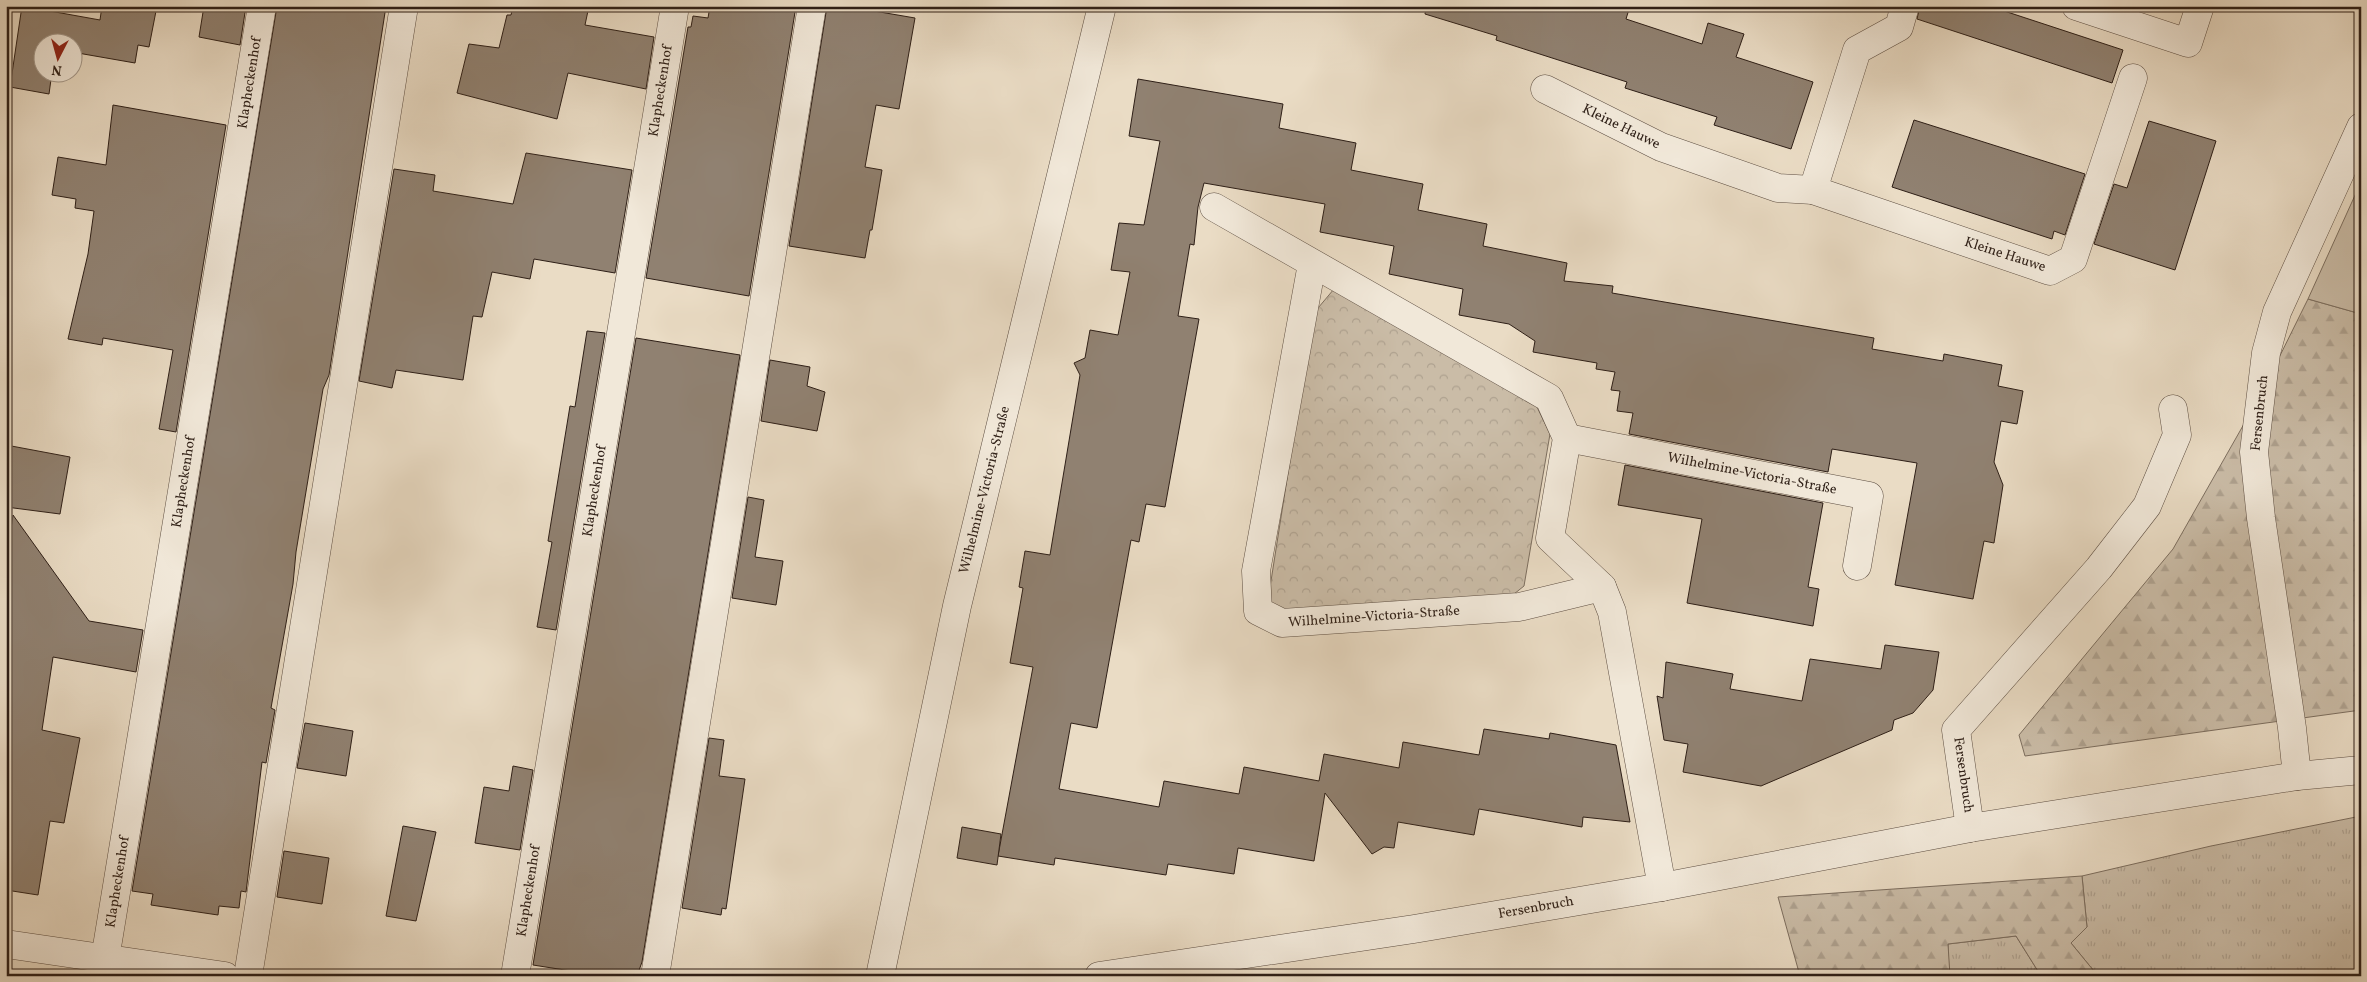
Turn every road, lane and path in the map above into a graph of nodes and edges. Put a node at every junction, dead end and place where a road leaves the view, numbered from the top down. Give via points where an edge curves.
1 (262, 6) edge
2 (404, 6) edge
3 (675, 6) edge
4 (812, 6) edge
5 (1102, 6) edge
6 (1905, 6) edge
7 (2076, 6) edge
8 (2200, 6) edge
9 (2133, 78) dead end
10 (1545, 89) dead end
11 (2361, 127) edge
12 (1813, 190) junction
13 (1214, 207) dead end
14 (1312, 264) junction
15 (2172, 409) dead end
16 (1567, 438) junction
17 (1857, 566) dead end
18 (1602, 587) junction
19 (2361, 770) edge
20 (2297, 776) junction
21 (1970, 828) junction
22 (1662, 887) junction
23 (6, 944) edge
24 (105, 959) junction
25 (225, 976) edge
26 (248, 976) edge
27 (515, 976) edge
28 (655, 976) edge
29 (880, 976) edge
30 (1100, 976) edge

1 - 24 street, Klapheckenhof
2 - 26 street
3 - 27 street, Klapheckenhof
4 - 28 street
5 - 29 street, Wilhelmine-Victoria-Straße via 957,606
6 - 12 street via 1899,26 1857,50
7 - 8 street via 2188,43
9 - 12 street, Kleine Hauwe via 2072,258 2050,270
10 - 12 street, Kleine Hauwe via 1661,148 1778,188
11 - 20 street, Fersenbruch via 2277,312 2266,353 2254,452
13 - 14 street
14 - 16 street via 1549,398
14 - 18 street, Wilhelmine-Victoria-Straße via 1256,571 1258,611 1282,623 1500,609
15 - 21 street, Fersenbruch via 2178,435 2147,506 2098,568 1956,730
16 - 17 street, Wilhelmine-Victoria-Straße via 1868,496
16 - 18 street via 1550,538
18 - 22 street via 1612,612
19 - 20 street, Fersenbruch
20 - 21 street, Fersenbruch
21 - 22 street, Fersenbruch
22 - 30 street, Fersenbruch via 1414,929
23 - 24 street
24 - 25 street

